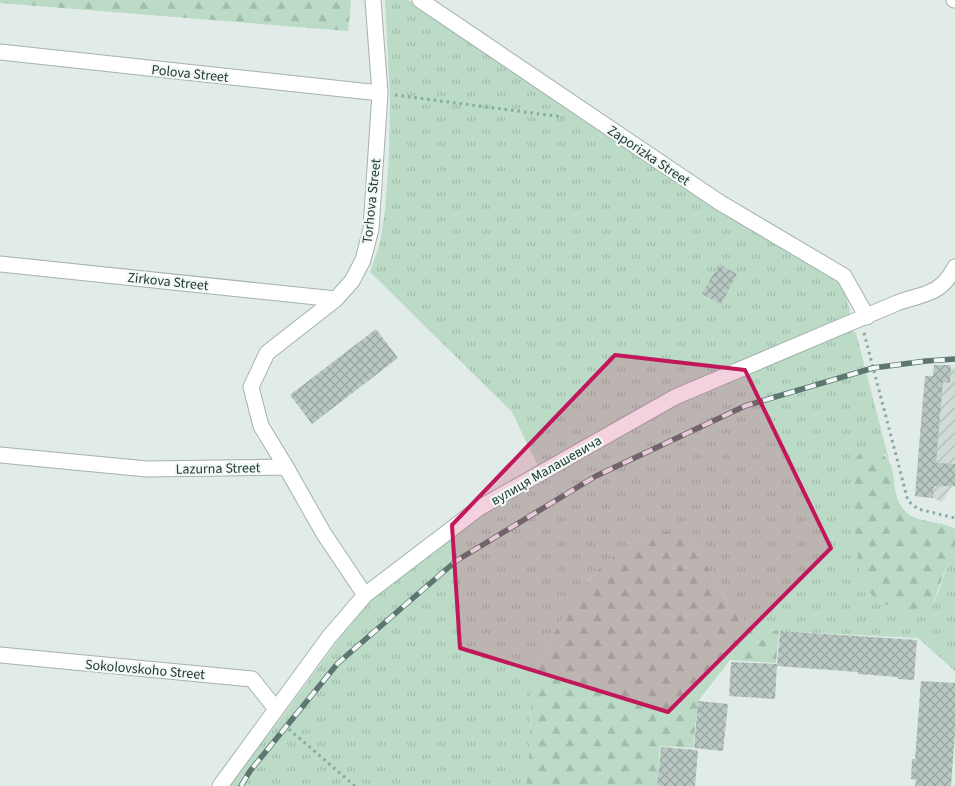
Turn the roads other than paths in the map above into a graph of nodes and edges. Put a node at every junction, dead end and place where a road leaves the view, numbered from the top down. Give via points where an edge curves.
1 (373, 0) edge
2 (420, 0) edge
3 (0, 52) edge
4 (380, 93) junction
5 (0, 264) edge
6 (955, 267) edge
7 (336, 298) junction
8 (864, 318) junction
9 (0, 455) edge
10 (286, 467) junction
11 (365, 595) junction
12 (0, 655) edge
13 (276, 709) junction
14 (220, 786) edge

1 - 4 street, Torhova Street
2 - 8 street, Zaporizka Street via 719,202 844,276
3 - 4 street, Polova Street
4 - 7 street, Torhova Street via 369,239 358,271
5 - 7 street, Zirkova Street
6 - 8 street, вулиця Малашевича via 948,281 937,289
7 - 10 street, Torhova Street via 267,353 251,387 261,426
8 - 11 street, вулиця Малашевича via 667,402 479,508
9 - 10 street, Lazurna Street via 147,469
10 - 11 street via 324,534
11 - 13 street, вулиця Малашевича via 329,637
12 - 13 street, Sokolovskoho Street via 252,679
13 - 14 street, вулиця Малашевича

